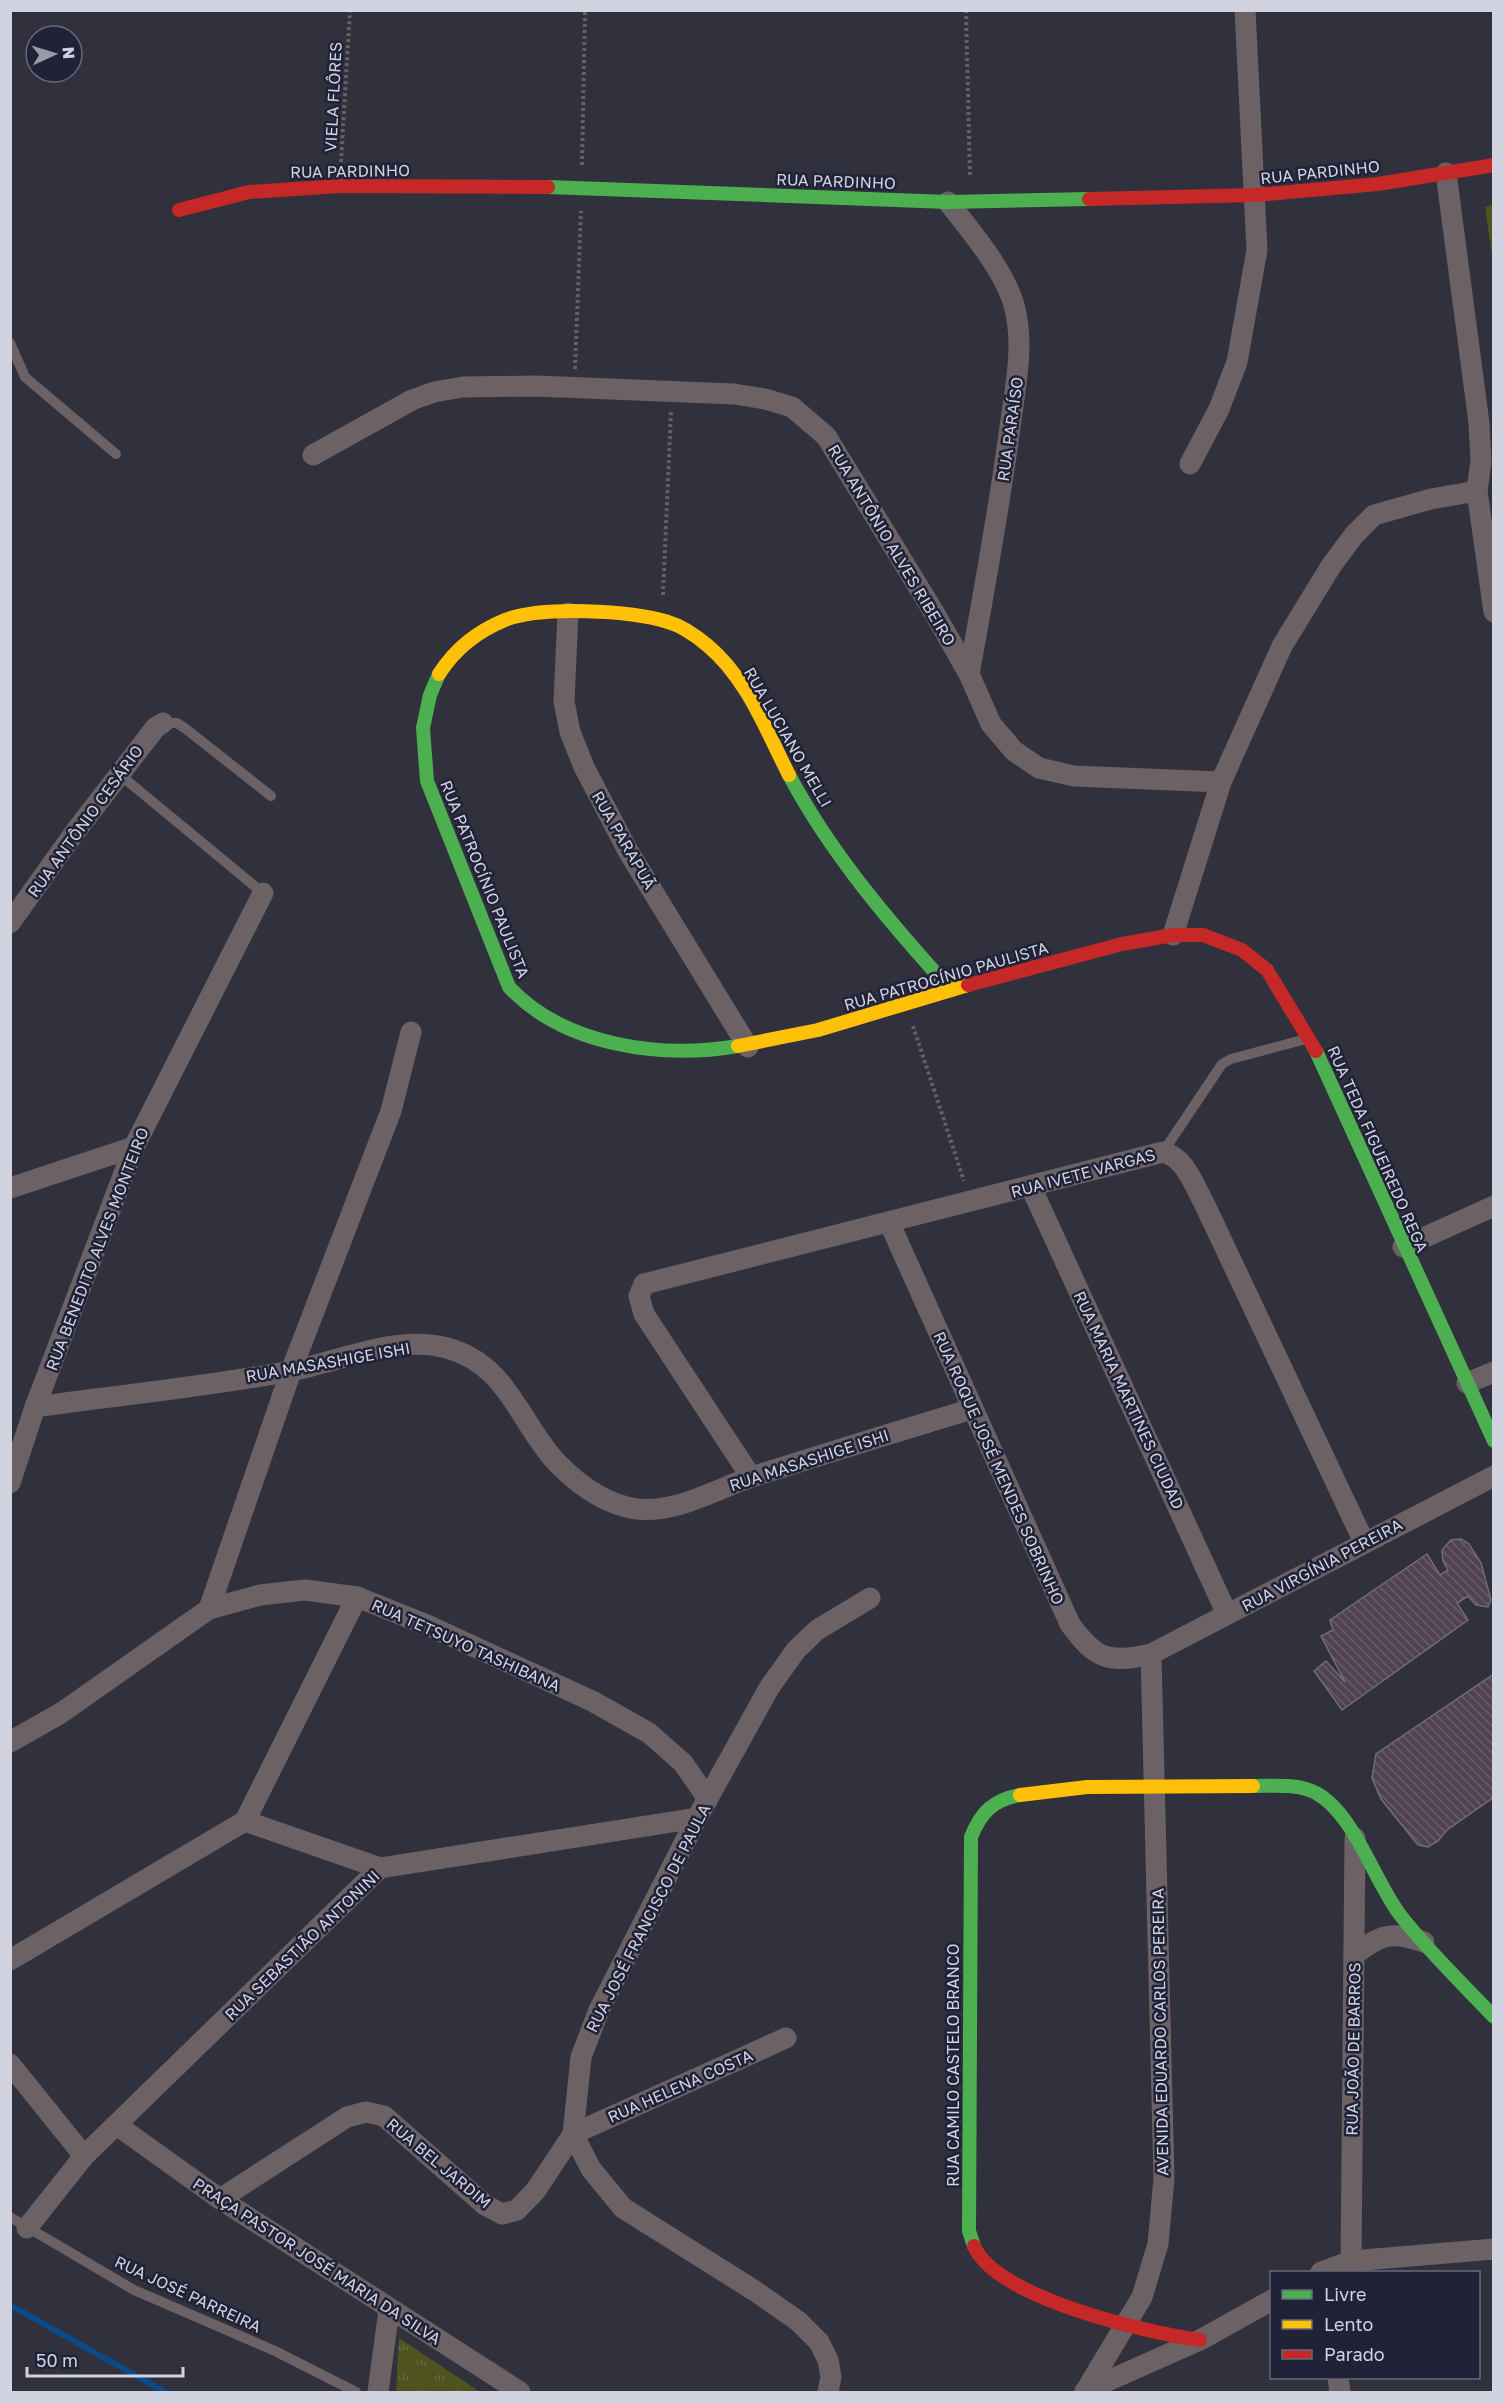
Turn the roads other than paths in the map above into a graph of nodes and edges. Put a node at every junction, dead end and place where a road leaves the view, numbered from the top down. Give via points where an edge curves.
1 (1245, 10) edge
2 (1494, 165) edge
3 (1446, 173) junction
4 (1256, 195) junction
5 (948, 202) junction
6 (179, 210) dead end
7 (10, 343) edge
8 (116, 454) dead end
9 (313, 455) dead end
10 (1190, 464) dead end
11 (1477, 491) junction
12 (1494, 612) edge
13 (568, 613) junction
14 (969, 674) junction
15 (163, 723) joint
16 (119, 774) junction
17 (1221, 782) junction
18 (271, 796) dead end
19 (263, 893) joint
20 (10, 923) edge
21 (1173, 935) junction
22 (951, 990) junction
23 (411, 1032) dead end
24 (1310, 1038) junction
25 (748, 1047) junction
26 (134, 1147) junction
27 (1163, 1152) junction
28 (1031, 1187) junction
29 (10, 1188) edge
30 (1494, 1206) edge
31 (889, 1222) junction
32 (1403, 1247) junction
33 (291, 1371) junction
34 (1494, 1372) edge
35 (1467, 1383) junction
36 (35, 1407) junction
37 (972, 1409) junction
38 (1494, 1441) edge
39 (1494, 1476) edge
40 (751, 1477) junction
41 (10, 1483) edge
42 (1364, 1542) junction
43 (357, 1597) junction
44 (870, 1598) dead end
45 (208, 1609) junction
46 (1227, 1614) junction
47 (1151, 1654) junction
48 (10, 1742) edge
49 (1155, 1785) junction
50 (708, 1799) junction
51 (698, 1818) junction
52 (245, 1821) junction
53 (1355, 1837) junction
54 (380, 1868) junction
55 (1424, 1942) junction
56 (1354, 1955) junction
57 (10, 1960) edge
58 (1494, 2017) edge
59 (786, 2038) dead end
60 (10, 2064) edge
61 (118, 2126) junction
62 (573, 2134) junction
63 (84, 2156) junction
64 (220, 2199) junction
65 (19, 2222) edge
66 (1494, 2249) edge
67 (1351, 2261) junction
68 (1326, 2271) edge
69 (1270, 2301) edge
70 (389, 2310) junction
71 (1125, 2327) junction
72 (1200, 2340) junction
73 (356, 2392) edge
74 (378, 2392) edge
75 (520, 2392) edge
76 (828, 2392) edge
77 (1085, 2392) edge

1 - 4 street
2 - 3 street, RUA PARDINHO
3 - 4 street, RUA PARDINHO via 1378,184
3 - 11 street via 1479,423
4 - 5 street, RUA PARDINHO
4 - 10 street via 1257,250 1237,362 1219,410
5 - 6 street, RUA PARDINHO via 560,187 340,186 249,192
5 - 14 street, RUA PARAÍSO via 996,269 1014,304 1018,331 1018,368 998,516
7 - 8 lane via 25,377
9 - 14 street, RUA ANTÔNIO ALVES RIBEIRO via 393,408 434,392 495,385 734,394 792,408 826,436 892,539
11 - 12 street
11 - 17 street via 1374,515 1354,534 1282,646
13 - 22 street, RUA LUCIANO MELLI via 661,620 696,635 715,651 741,685 801,797 868,896
13 - 25 street, RUA PARAPUÃ via 564,701 570,732 584,767 628,851
13 - 25 street, RUA PATROCÍNIO PAULISTA via 526,614 496,623 465,643 442,666 421,729 427,781 509,987 548,1022 610,1042 708,1052
14 - 17 street, RUA ANTÔNIO ALVES RIBEIRO via 991,724 1014,751 1039,768 1074,777
15 - 16 street, RUA ANTÔNIO CESÁRIO
15 - 18 lane via 177,723 186,729
16 - 19 lane
16 - 20 street, RUA ANTÔNIO CESÁRIO
17 - 21 street
19 - 26 street, RUA BENEDITO ALVES MONTEIRO
21 - 22 street, RUA PATROCÍNIO PAULISTA via 1122,944
21 - 24 street, RUA TEDA FIGUEIREDO REGA via 1203,935 1242,951 1267,970
22 - 25 street, RUA PATROCÍNIO PAULISTA
23 - 33 street via 391,1111
24 - 27 lane via 1222,1064
24 - 32 street, RUA TEDA FIGUEIREDO REGA
26 - 29 street
26 - 36 street, RUA BENEDITO ALVES MONTEIRO
27 - 28 street, RUA IVETE VARGAS
27 - 42 street, RUA IVETE VARGAS via 1180,1162 1204,1203
28 - 31 street, RUA IVETE VARGAS
28 - 46 street, RUA MARIA MARTINES CIUDAD
30 - 32 street
31 - 37 street, RUA ROQUE JOSÉ MENDES SOBRINHO
31 - 40 street, RUA IVETE VARGAS via 644,1284 639,1296 644,1314
32 - 35 street, RUA TEDA FIGUEIREDO REGA
33 - 36 street, RUA MASASHIGE ISHI
33 - 40 street, RUA MASASHIGE ISHI via 408,1345 447,1348 486,1368 515,1400 550,1456 598,1496 636,1509 661,1507 695,1500
33 - 45 street
34 - 35 street
35 - 38 street, RUA TEDA FIGUEIREDO REGA
36 - 41 street, RUA BENEDITO ALVES MONTEIRO
37 - 40 street, RUA MASASHIGE ISHI
37 - 47 street, RUA ROQUE JOSÉ MENDES SOBRINHO via 1075,1632 1096,1653 1109,1659 1126,1660
39 - 42 street, RUA VIRGÍNIA PEREIRA
42 - 46 street, RUA VIRGÍNIA PEREIRA
43 - 45 street, RUA TETSUYO TASHIBANA via 305,1590 260,1595
43 - 50 street, RUA TETSUYO TASHIBANA via 571,1692 649,1733 683,1763
43 - 52 street
44 - 50 street, RUA JOSÉ FRANCISCO DE PAULA via 817,1630 796,1650 769,1688
45 - 48 street, RUA TETSUYO TASHIBANA via 61,1713
46 - 47 street, RUA VIRGÍNIA PEREIRA
47 - 49 street, AVENIDA EDUARDO CARLOS PEREIRA
49 - 53 street, RUA CAMILO CASTELO BRANCO via 1297,1787 1315,1792 1331,1803
49 - 71 street, AVENIDA EDUARDO CARLOS PEREIRA via 1164,2179 1158,2244 1142,2297
49 - 71 street, RUA CAMILO CASTELO BRANCO via 1038,1792 1004,1799 989,1806 971,1837 969,2231 978,2255 1015,2283 1086,2315
50 - 51 street, RUA JOSÉ FRANCISCO DE PAULA
51 - 54 street, RUA SEBASTIÃO ANTONINI
51 - 62 street, RUA JOSÉ FRANCISCO DE PAULA via 599,2010 581,2057
52 - 54 street
52 - 57 street
53 - 55 street, RUA CAMILO CASTELO BRANCO via 1401,1915
53 - 56 street, RUA JOÃO DE BARROS
54 - 61 street, RUA SEBASTIÃO ANTONINI
55 - 56 street via 1394,1933 1374,1940
55 - 58 street, RUA CAMILO CASTELO BRANCO
56 - 67 street, RUA JOÃO DE BARROS
59 - 62 street, RUA HELENA COSTA
60 - 63 street
61 - 63 street, RUA SEBASTIÃO ANTONINI
61 - 64 street, PRAÇA PASTOR JOSÉ MARIA DA SILVA
62 - 64 street, RUA BEL JARDIM via 536,2190 517,2210 502,2214 485,2205 384,2116 366,2112 347,2117
62 - 76 street via 591,2169 623,2208 755,2291 798,2321 819,2342 830,2369
63 - 65 street, RUA SEBASTIÃO ANTONINI
64 - 70 street, PRAÇA PASTOR JOSÉ MARIA DA SILVA
65 - 73 lane, RUA JOSÉ PARREIRA via 134,2290 274,2351
66 - 67 street
67 - 68 street
69 - 72 street
70 - 74 street
70 - 75 street, PRAÇA PASTOR JOSÉ MARIA DA SILVA
71 - 72 street, RUA CAMILO CASTELO BRANCO
71 - 77 street, AVENIDA EDUARDO CARLOS PEREIRA
72 - 77 street

